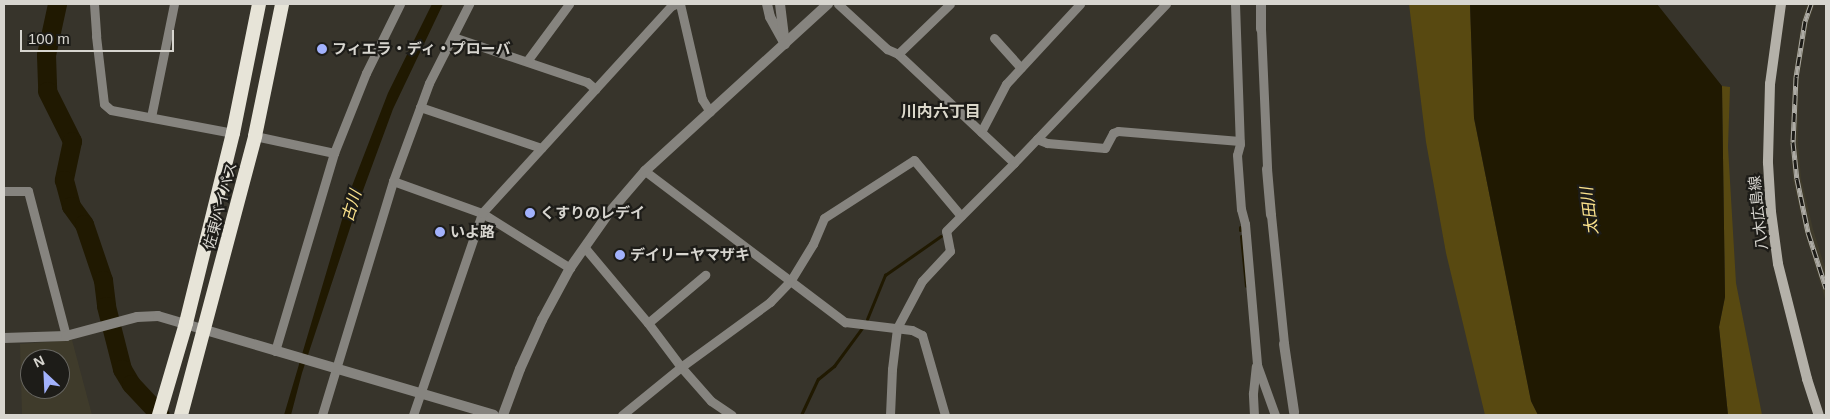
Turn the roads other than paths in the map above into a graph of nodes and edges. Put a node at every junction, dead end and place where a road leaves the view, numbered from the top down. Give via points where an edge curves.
1 (94, 4) edge
2 (174, 4) edge
3 (259, 4) edge
4 (282, 4) edge
5 (400, 4) edge
6 (469, 4) edge
7 (569, 4) edge
8 (676, 4) edge
9 (680, 4) edge
10 (767, 4) edge
11 (780, 4) edge
12 (828, 4) edge
13 (838, 4) edge
14 (950, 4) edge
15 (1080, 4) edge
16 (1166, 4) edge
17 (1235, 4) edge
18 (1261, 4) edge
19 (1781, 4) edge
20 (1261, 28) joint
21 (453, 37) junction
22 (994, 38) dead end
23 (785, 44) junction
24 (898, 54) junction
25 (527, 61) junction
26 (1021, 68) junction
27 (595, 89) junction
28 (420, 107) junction
29 (710, 112) junction
30 (151, 117) junction
31 (980, 132) junction
32 (233, 133) junction
33 (255, 136) junction
34 (1037, 139) junction
35 (1240, 141) junction
36 (541, 148) junction
37 (334, 153) junction
38 (1014, 163) junction
39 (1267, 169) joint
40 (646, 171) junction
41 (393, 181) junction
42 (4, 191) edge
43 (482, 213) junction
44 (961, 216) junction
45 (1270, 216) joint
46 (584, 248) junction
47 (570, 268) junction
48 (705, 275) dead end
49 (791, 280) junction
50 (186, 323) junction
51 (648, 323) junction
52 (897, 328) junction
53 (204, 329) junction
54 (72, 335) junction
55 (4, 338) edge
56 (1284, 344) joint
57 (275, 351) junction
58 (1257, 365) junction
59 (681, 367) junction
60 (336, 368) junction
61 (419, 394) junction
62 (1295, 413) edge
63 (159, 415) edge
64 (181, 415) edge
65 (322, 415) edge
66 (413, 415) edge
67 (494, 415) edge
68 (503, 415) edge
69 (622, 415) edge
70 (732, 415) edge
71 (890, 415) edge
72 (945, 415) edge
73 (1254, 415) edge
74 (1275, 415) edge
75 (1819, 415) edge

1 - 30 street via 104,104 111,110
2 - 30 street
3 - 32 highway, 佐東バイパス
4 - 33 highway, 佐東バイパス
5 - 37 street via 366,73
6 - 21 street
7 - 25 street
8 - 27 street
9 - 29 street via 702,99
10 - 23 street via 770,17
11 - 23 street
12 - 23 street
13 - 24 street via 887,49
14 - 24 street
15 - 26 street
16 - 34 street
17 - 35 street
18 - 20 street
19 - 75 main road, 八木広島線 via 1770,84 1768,163 1771,212 1778,264
20 - 39 street
21 - 25 street
21 - 28 street
22 - 26 street
23 - 29 street
24 - 31 street
25 - 27 street via 587,82
26 - 31 street via 1006,84
27 - 36 street
28 - 36 street
28 - 41 street
29 - 40 street
30 - 32 street
31 - 38 street
32 - 50 highway, 佐東バイパス
33 - 37 street
33 - 53 highway, 佐東バイパス
34 - 35 street via 1047,143 1106,148 1113,133 1118,131
34 - 38 street
35 - 58 street via 1237,155 1241,209
36 - 43 street
37 - 57 street
38 - 44 street
39 - 45 street
40 - 46 street via 608,214
40 - 49 street
41 - 43 street
41 - 60 street
42 - 54 street via 28,191
43 - 47 street
43 - 61 street
44 - 49 street via 914,160 824,218 813,244
44 - 52 street via 946,231 950,251 922,281
45 - 56 street
46 - 47 street
46 - 51 street
47 - 68 street via 520,370
48 - 51 street
49 - 52 street via 846,322
49 - 59 street via 770,302
50 - 53 street
50 - 54 street via 146,316
50 - 63 highway, 佐東バイパス
51 - 59 street
52 - 71 street
52 - 72 street via 912,330 924,337
53 - 57 street
53 - 64 highway, 佐東バイパス
54 - 55 street
56 - 62 street
57 - 60 street
58 - 73 street
58 - 74 street
59 - 69 street
59 - 70 street via 711,401
60 - 61 street
60 - 65 street
61 - 66 street
61 - 67 street

